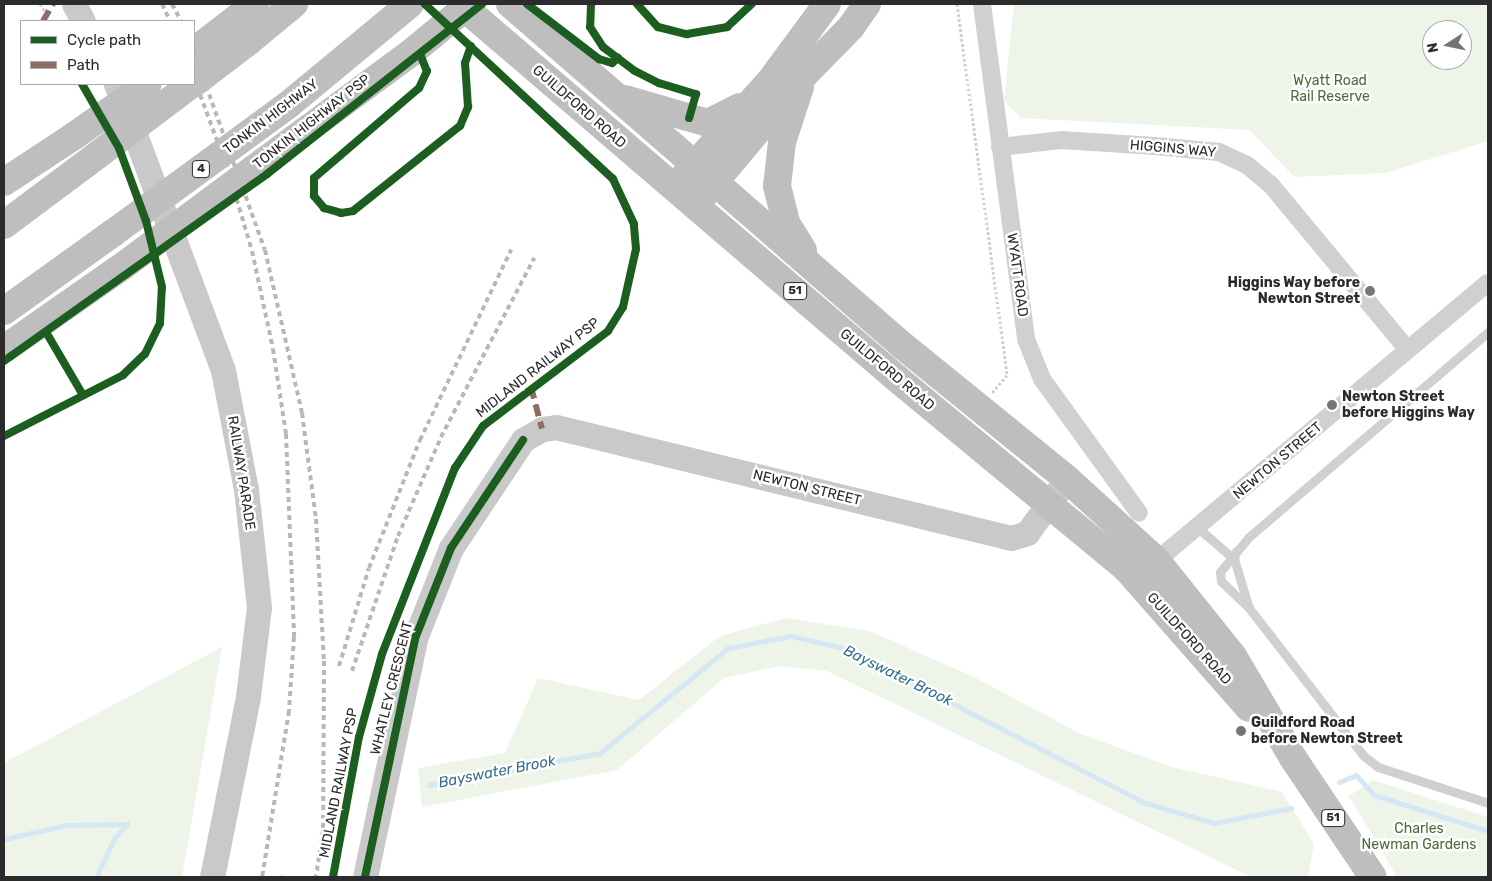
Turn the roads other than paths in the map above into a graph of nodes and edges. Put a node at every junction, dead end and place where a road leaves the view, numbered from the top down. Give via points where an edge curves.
1 (74, 4) edge
2 (294, 4) edge
3 (410, 4) edge
4 (460, 4) edge
5 (470, 4) edge
6 (510, 4) edge
7 (827, 4) edge
8 (867, 4) edge
9 (982, 4) edge
10 (82, 20) edge
11 (247, 22) edge
12 (195, 50) edge
13 (805, 74) junction
14 (195, 81) edge
15 (116, 85) edge
16 (147, 85) edge
17 (190, 85) edge
18 (619, 97) junction
19 (753, 98) junction
20 (1000, 147) junction
21 (704, 174) junction
22 (4, 182) edge
23 (684, 198) junction
24 (4, 225) edge
25 (823, 277) junction
26 (1488, 284) edge
27 (4, 311) edge
28 (1488, 332) edge
29 (4, 349) edge
30 (1408, 350) junction
31 (523, 440) joint
32 (1067, 479) junction
33 (1048, 505) junction
34 (1139, 513) dead end
35 (1198, 528) junction
36 (1234, 554) junction
37 (1156, 560) junction
38 (1136, 580) junction
39 (1249, 608) junction
40 (1292, 758) junction
41 (1488, 803) edge
42 (212, 877) edge
43 (365, 877) edge
44 (1373, 877) edge

1 - 10 street
2 - 11 highway
3 - 27 highway, TONKIN HIGHWAY / 4, bridge via 288,105
4 - 23 highway, GUILDFORD ROAD / 51
5 - 29 highway, bridge via 412,52 123,266
6 - 18 highway, GUILDFORD ROAD / 51
7 - 19 highway via 806,35
8 - 13 highway via 851,27
9 - 20 street, WYATT ROAD
11 - 12 highway
11 - 14 highway, bridge
13 - 21 highway
13 - 25 highway via 782,142 777,186 786,223
15 - 42 street, RAILWAY PARADE via 223,370 246,489 259,607 248,697
16 - 22 highway, bridge
17 - 24 highway, bridge
18 - 19 highway via 708,123 721,120
18 - 21 highway, GUILDFORD ROAD / 51
19 - 21 highway
20 - 30 street, HIGGINS WAY via 1061,140 1155,146 1219,152 1246,165 1271,185
20 - 34 street, WYATT ROAD via 1026,339 1042,378
21 - 23 highway
21 - 25 highway, GUILDFORD ROAD / 51
23 - 33 highway, GUILDFORD ROAD / 51
25 - 32 highway, GUILDFORD ROAD / 51
26 - 30 street, NEWTON STREET
28 - 36 lane
30 - 35 street, NEWTON STREET
31 - 33 street, NEWTON STREET via 542,428 556,427 1011,538 1027,533
31 - 43 street, WHATLEY CRESCENT via 451,548 416,636
32 - 33 street, NEWTON STREET
32 - 37 highway, GUILDFORD ROAD / 51
33 - 38 highway, GUILDFORD ROAD / 51
35 - 36 lane
35 - 37 street, NEWTON STREET
36 - 39 lane
36 - 39 lane via 1220,572 1221,580
37 - 38 street, NEWTON STREET
37 - 40 highway, GUILDFORD ROAD / 51 via 1233,656
38 - 40 highway, GUILDFORD ROAD / 51
39 - 41 lane via 1364,756 1378,767
40 - 44 highway, GUILDFORD ROAD / 51

